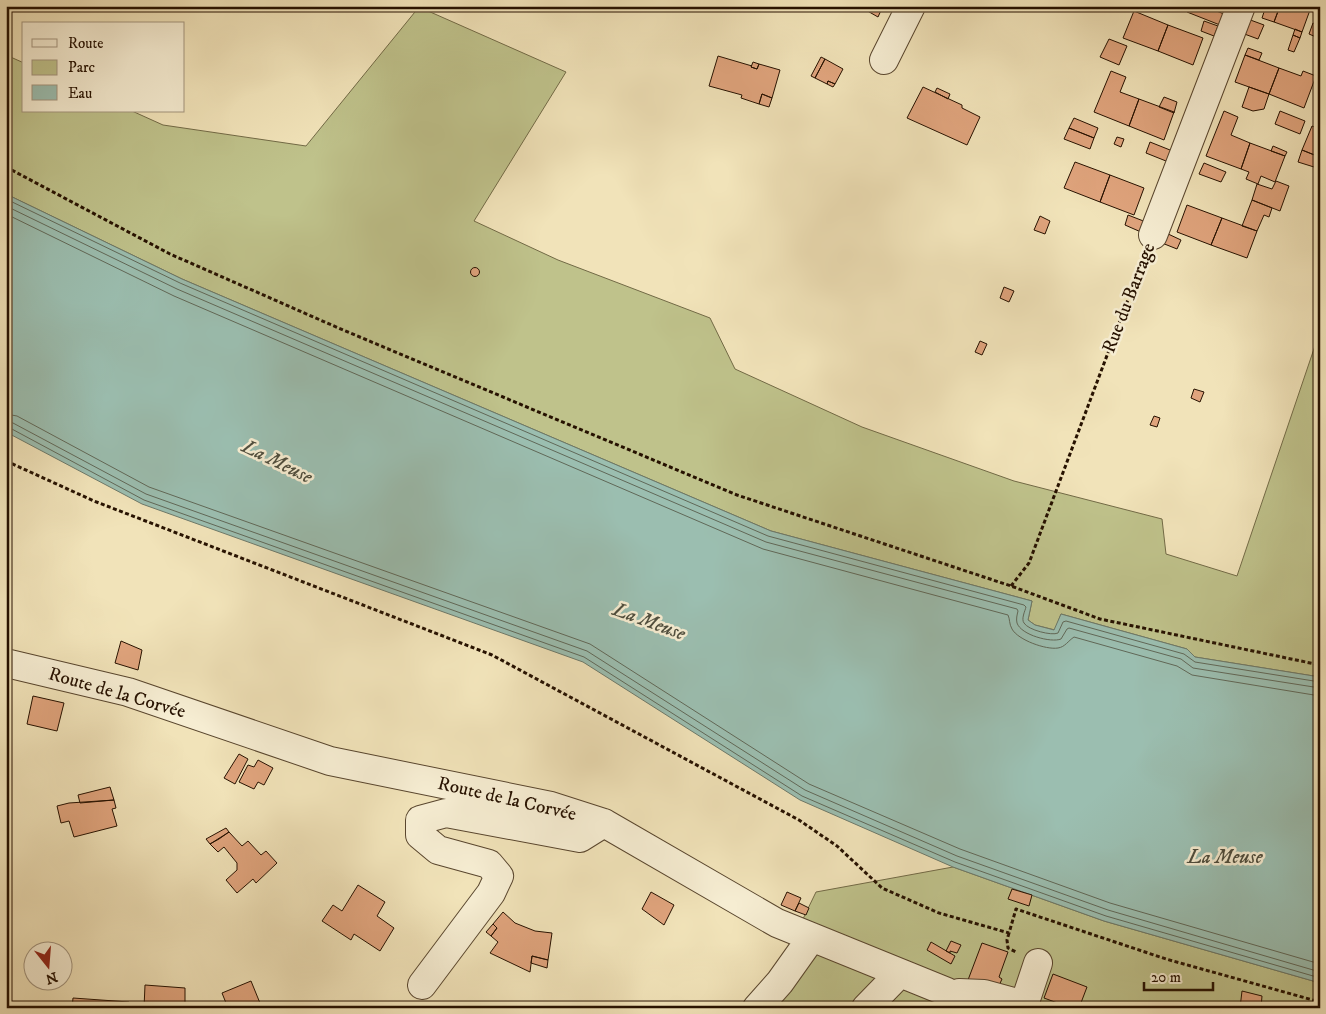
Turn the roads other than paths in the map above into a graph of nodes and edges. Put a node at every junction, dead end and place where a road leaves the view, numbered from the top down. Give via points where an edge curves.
1 (911, 6) edge
2 (1241, 6) edge
3 (884, 60) dead end
4 (1152, 235) road end
5 (6, 663) edge
6 (604, 823) junction
7 (812, 937) junction
8 (1038, 963) dead end
9 (900, 973) junction
10 (422, 985) dead end
11 (947, 992) junction
12 (758, 1008) edge
13 (866, 1008) edge
14 (980, 1008) edge

1 - 3 street
2 - 4 street, Rue du Barrage
5 - 6 street, Route de la Corvée via 128,692 330,761 551,806
6 - 7 street, Route de la Corvée via 777,923
6 - 10 street via 580,838 446,813 420,820 420,835 438,850 489,864 499,876 491,893
7 - 9 street, Route de la Corvée
7 - 12 street
8 - 11 street via 1024,1005 984,994
9 - 11 street, Route de la Corvée
9 - 13 street
11 - 14 street, Route de la Corvée

